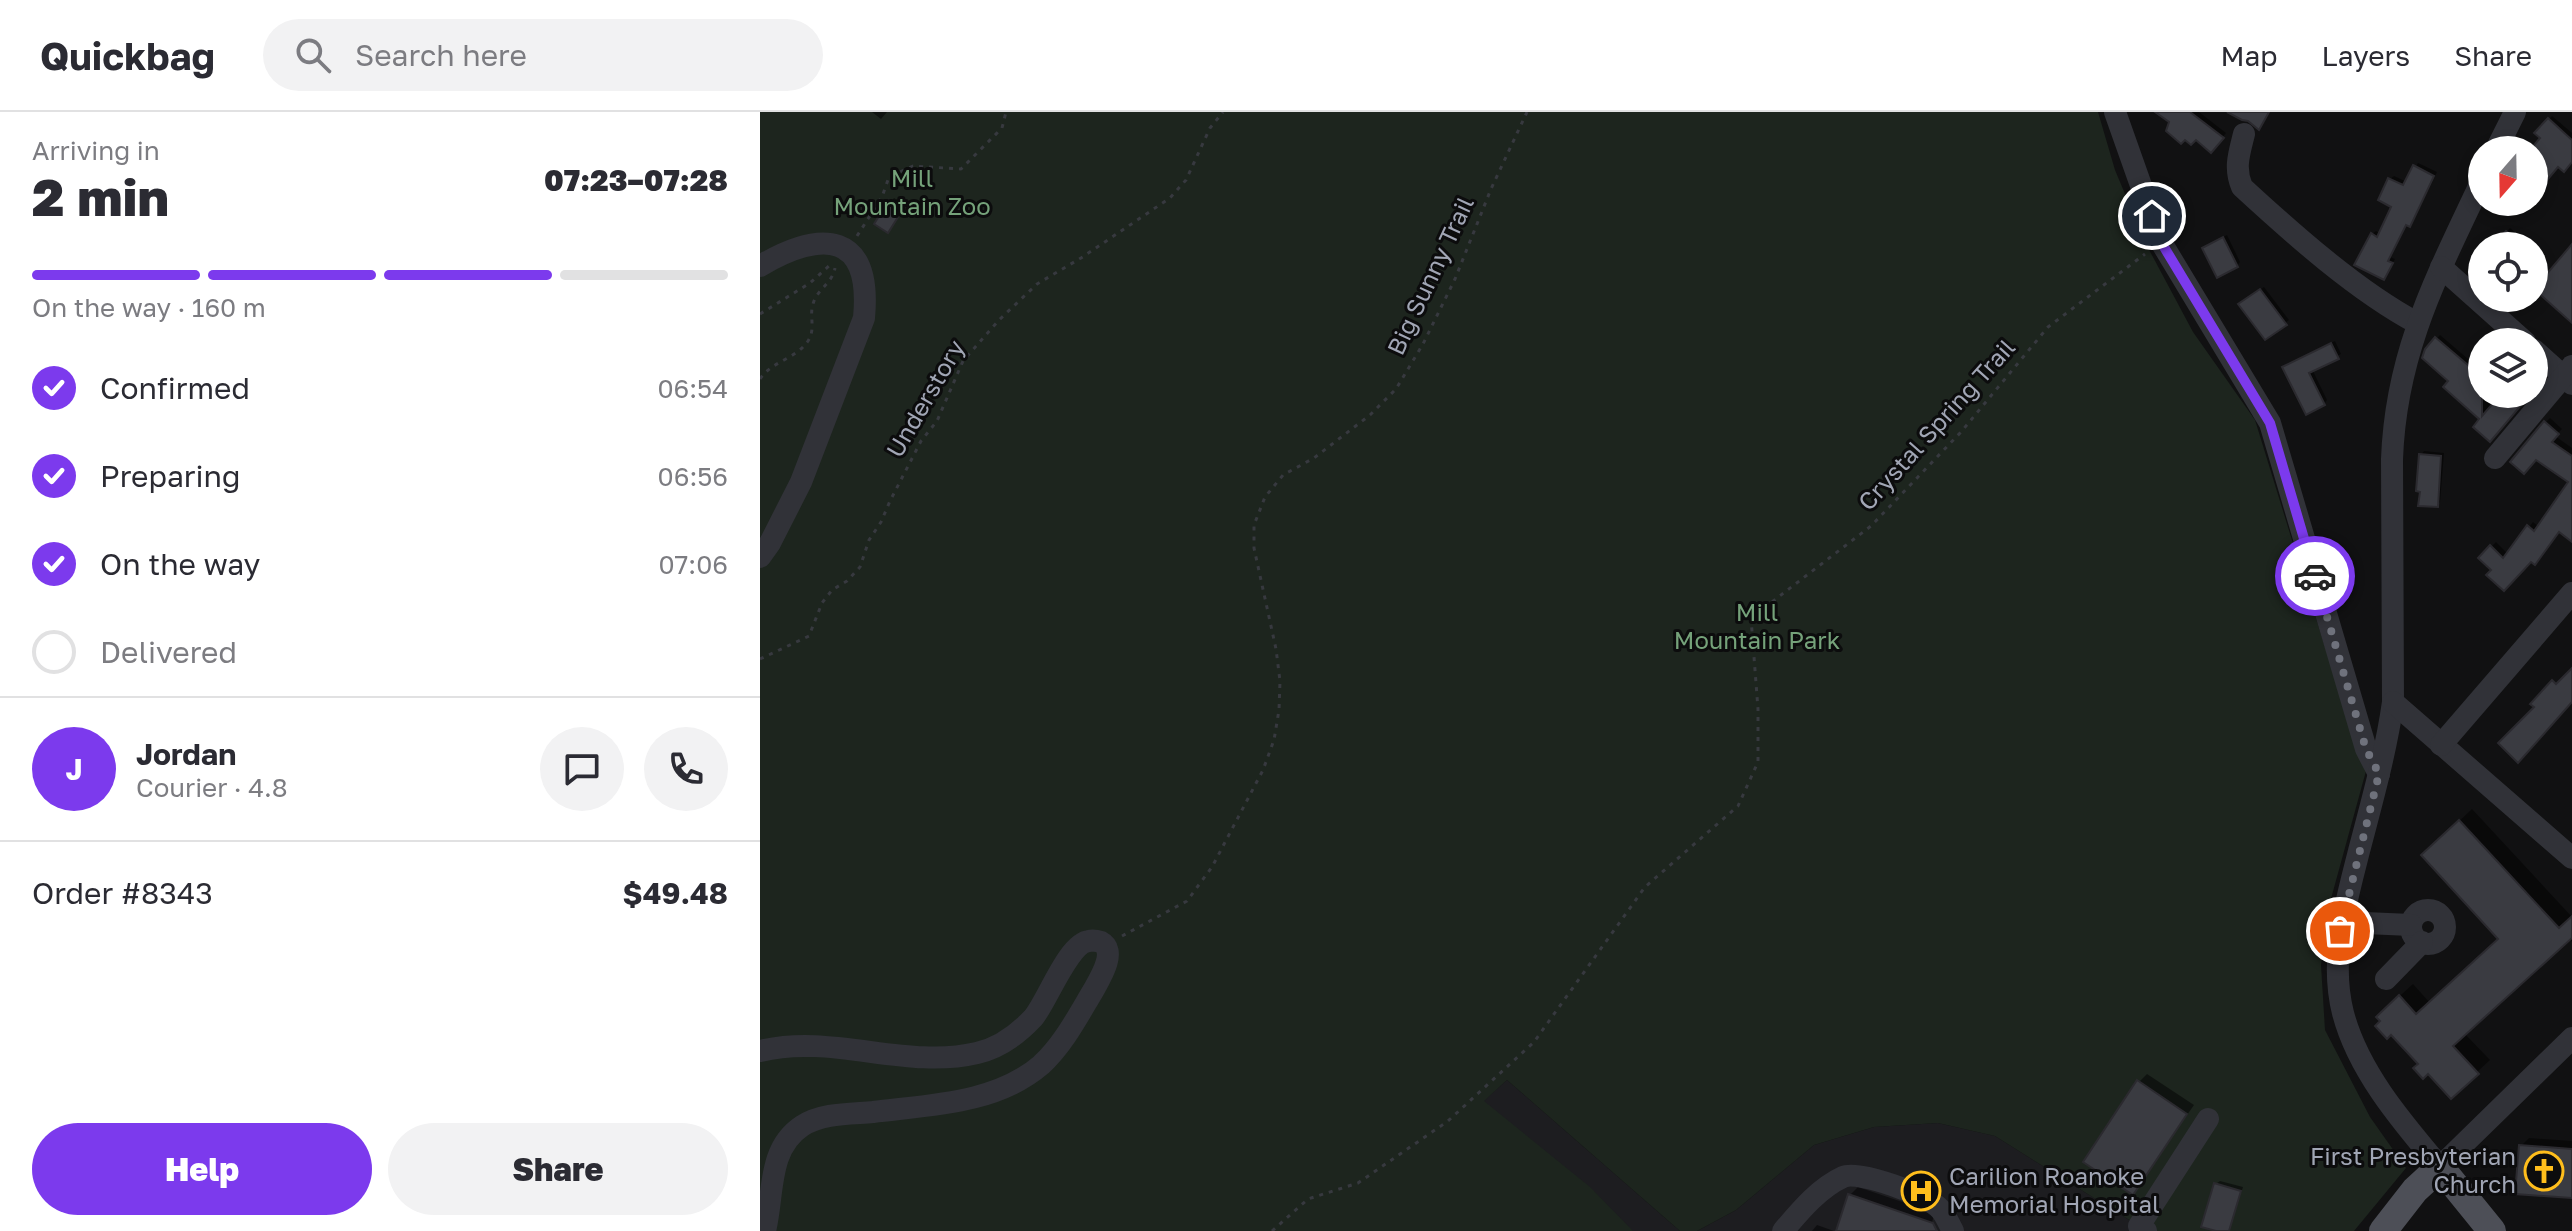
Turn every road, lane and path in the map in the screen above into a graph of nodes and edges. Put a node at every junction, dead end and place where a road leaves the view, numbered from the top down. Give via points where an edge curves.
1 (1006, 112) edge
2 (1223, 112) edge
3 (1527, 112) edge
4 (2115, 112) edge
5 (2515, 112) edge
6 (2244, 134) dead end
7 (2503, 136) edge
8 (2468, 210) edge
9 (2161, 242) junction
10 (847, 249) junction
11 (760, 266) edge
12 (2441, 267) junction
13 (760, 314) edge
14 (2417, 323) junction
15 (2509, 328) edge
16 (2548, 360) edge
17 (2569, 375) edge
18 (760, 379) edge
19 (2495, 458) dead end
20 (760, 557) edge
21 (2572, 593) edge
22 (760, 659) edge
23 (2393, 702) junction
24 (2441, 745) junction
25 (2379, 774) junction
26 (2572, 858) edge
27 (2342, 922) junction
28 (1105, 945) junction
29 (2386, 979) dead end
30 (2572, 1038) edge
31 (760, 1051) edge
32 (2208, 1119) dead end
33 (2440, 1167) junction
34 (765, 1231) edge
35 (1272, 1231) edge
36 (1783, 1231) edge
37 (1953, 1231) edge
38 (2146, 1231) edge
39 (2383, 1231) edge
40 (2492, 1231) edge

1 - 10 path via 1002,128 961,169 913,166 889,177 882,197
2 - 22 path, Understory via 1186,180 1170,198 1037,284 970,353 869,540 860,567 822,603 809,636
3 - 28 path, Big Sunny Trail via 1455,279 1396,389 1337,441 1283,475 1265,497 1254,525 1254,548 1280,681 1274,740 1263,770 1212,867 1187,901
4 - 9 street
5 - 7 street
6 - 14 street via 2236,165 2242,187 2346,274
8 - 12 street
9 - 25 street via 2270,423 2366,749
9 - 35 path, Crystal Spring Trail via 2048,327 1961,432 1871,526 1751,618 1758,762 1738,806 1645,887 1534,1042 1448,1121 1358,1183 1308,1199
10 - 11 street via 824,242 806,244
10 - 20 street via 863,282 864,318 801,482
12 - 14 street
12 - 15 street
13 - 18 path via 810,283 836,259 834,274 812,308 809,340
14 - 23 street via 2393,420
16 - 17 street
17 - 19 street
21 - 24 street
23 - 24 street
23 - 25 street
24 - 26 street
25 - 27 street
27 - 29 street via 2417,934
27 - 33 street via 2338,989 2353,1041 2401,1120
28 - 31 street via 1083,942 1035,1016 1002,1043 981,1052 930,1057 801,1045
28 - 34 street via 1107,962 1095,987 1058,1046 1028,1074 982,1095 827,1117 802,1126 780,1151
30 - 33 street
32 - 38 street via 2139,1226
33 - 39 main road
33 - 40 main road
36 - 37 street via 1816,1195 1857,1174 1940,1208

